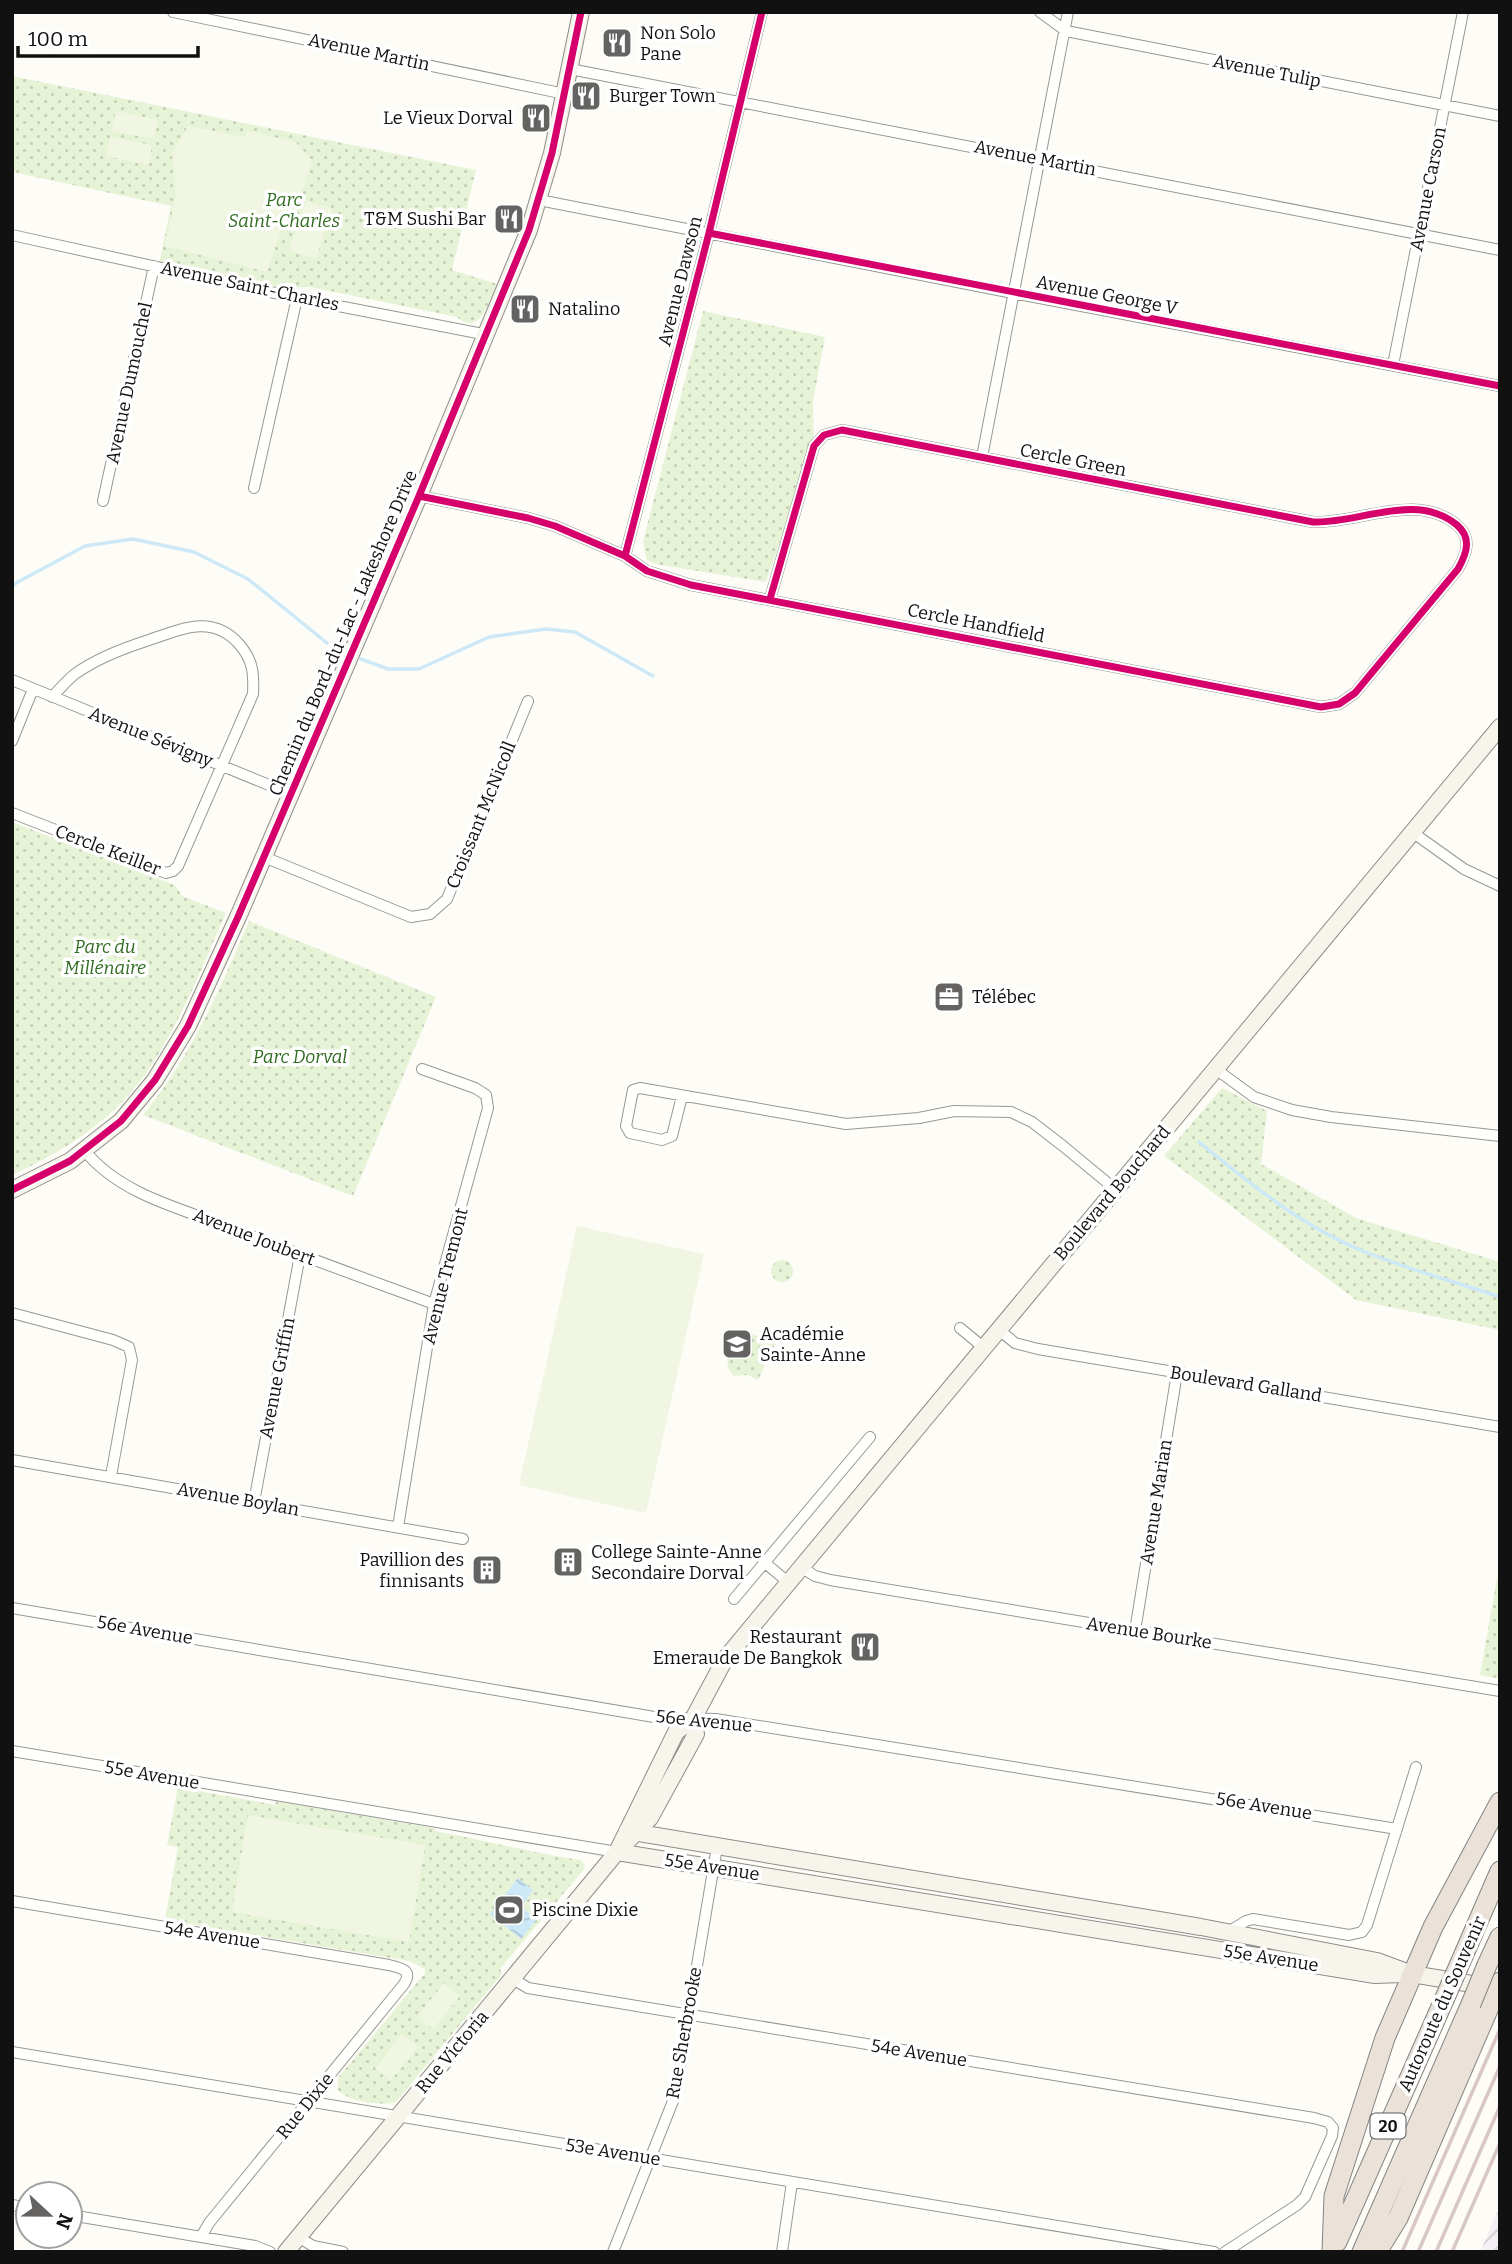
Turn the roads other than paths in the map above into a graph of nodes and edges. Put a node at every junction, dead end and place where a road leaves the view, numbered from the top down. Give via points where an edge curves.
1 (173, 12) edge
2 (581, 12) edge
3 (762, 12) edge
4 (1040, 12) edge
5 (1068, 12) edge
6 (1464, 12) edge
7 (1066, 32) junction
8 (570, 69) junction
9 (565, 94) junction
10 (741, 102) junction
11 (1445, 106) junction
12 (1500, 116) edge
13 (1041, 159) junction
14 (539, 200) junction
15 (709, 233) junction
16 (12, 235) edge
17 (1418, 235) junction
18 (1500, 250) edge
19 (153, 266) junction
20 (1013, 293) junction
21 (297, 298) junction
22 (487, 334) junction
23 (1393, 365) junction
24 (1500, 386) edge
25 (982, 457) junction
26 (254, 488) dead end
27 (419, 496) junction
28 (103, 501) dead end
29 (1467, 550) joint
30 (625, 556) junction
31 (770, 599) junction
32 (12, 680) edge
33 (33, 689) junction
34 (52, 697) junction
35 (528, 701) dead end
36 (1500, 727) edge
37 (12, 741) edge
38 (222, 766) junction
39 (291, 794) junction
40 (12, 813) edge
41 (1412, 832) junction
42 (264, 857) junction
43 (1500, 886) edge
44 (422, 1069) dead end
45 (1217, 1070) junction
46 (682, 1096) junction
47 (1500, 1136) edge
48 (85, 1151) junction
49 (1115, 1189) junction
50 (12, 1190) edge
51 (300, 1255) junction
52 (434, 1304) junction
53 (12, 1313) edge
54 (960, 1328) dead end
55 (998, 1329) junction
56 (983, 1347) junction
57 (1177, 1373) junction
58 (1500, 1427) edge
59 (870, 1437) dead end
60 (12, 1460) edge
61 (111, 1476) junction
62 (254, 1502) junction
63 (398, 1527) junction
64 (463, 1539) dead end
65 (764, 1562) junction
66 (801, 1567) junction
67 (788, 1582) junction
68 (734, 1599) dead end
69 (12, 1608) edge
70 (1135, 1631) junction
71 (725, 1660) joint
72 (1500, 1691) edge
73 (693, 1719) junction
74 (12, 1751) edge
75 (1416, 1767) dead end
76 (1500, 1802) edge
77 (1397, 1829) junction
78 (631, 1832) junction
79 (717, 1847) junction
80 (617, 1852) junction
81 (714, 1868) junction
82 (1500, 1871) edge
83 (12, 1901) edge
84 (1228, 1932) junction
85 (1500, 1937) edge
86 (408, 1974) joint
87 (1412, 1974) junction
88 (513, 1979) junction
89 (1499, 1986) edge
90 (688, 2015) junction
91 (12, 2052) edge
92 (309, 2101) junction
93 (398, 2117) junction
94 (651, 2158) junction
95 (792, 2182) junction
96 (84, 2217) edge
97 (201, 2237) junction
98 (298, 2237) junction
99 (270, 2252) edge
100 (286, 2252) edge
101 (343, 2252) edge
102 (613, 2252) edge
103 (782, 2252) edge
104 (1214, 2252) edge
105 (1225, 2252) edge
106 (1333, 2252) edge
107 (1362, 2252) edge
108 (1377, 2252) edge

1 - 9 street, Avenue Martin
2 - 8 street, Chemin du Bord-du-Lac - Lakeshore Drive
3 - 10 street, Avenue Dawson
4 - 7 street, Avenue Tulip
5 - 7 street
6 - 11 street, Avenue Carson
7 - 11 street, Avenue Tulip
7 - 13 street
8 - 9 street, Chemin du Bord-du-Lac - Lakeshore Drive
8 - 10 street, Avenue Martin
9 - 14 street, Chemin du Bord-du-Lac - Lakeshore Drive
10 - 13 street, Avenue Martin
10 - 15 street, Avenue Dawson
11 - 12 street, Avenue Tulip
11 - 17 street, Avenue Carson
13 - 17 street, Avenue Martin
13 - 20 street
14 - 15 street, Avenue George V
14 - 22 street, Chemin du Bord-du-Lac - Lakeshore Drive
15 - 20 street, Avenue George V
15 - 30 street, Avenue Dawson
16 - 19 street, Avenue Saint-Charles
17 - 18 street, Avenue Martin
17 - 23 street, Avenue Carson
19 - 21 street, Avenue Saint-Charles
19 - 28 street, Avenue Dumouchel
20 - 23 street, Avenue George V
20 - 25 street
21 - 22 street, Avenue Saint-Charles
21 - 26 street
22 - 27 street, Chemin du Bord-du-Lac - Lakeshore Drive
23 - 24 street, Avenue George V
25 - 29 street, Cercle Green via 1313,523 1420,511 1450,520 1464,531
25 - 31 street, Cercle Green via 842,430 824,435 814,446
27 - 30 street, Cercle Handfield via 528,518
27 - 39 street, Chemin du Bord-du-Lac - Lakeshore Drive
29 - 31 street, Cercle Handfield via 1458,569 1355,693 1321,707
30 - 31 street, Cercle Handfield via 670,580
32 - 33 street, Avenue Sévigny
33 - 34 street, Avenue Sévigny
33 - 37 street
34 - 38 street, Avenue Sévigny
34 - 38 street via 75,674 122,649 185,628 224,630 251,659 254,677 253,694
35 - 42 street, Croissant McNicoll via 447,899 430,915 411,917
36 - 41 street, Boulevard Bouchard
38 - 39 street, Avenue Sévigny
38 - 40 street, Cercle Keiller via 173,872
39 - 42 street, Chemin du Bord-du-Lac - Lakeshore Drive
41 - 43 street via 1464,869
41 - 45 street, Boulevard Bouchard
42 - 48 street, Chemin du Bord-du-Lac - Lakeshore Drive via 173,1053 138,1103
44 - 52 street, Avenue Tremont via 475,1088 486,1095 488,1108
45 - 47 street via 1254,1097 1292,1110
45 - 49 street, Boulevard Bouchard
46 - 46 street via 633,1090 626,1126 630,1133 662,1140 673,1136
46 - 49 street via 846,1124 954,1111 1011,1112 1032,1122
48 - 50 street, Chemin du Bord-du-Lac - Lakeshore Drive
48 - 51 street, Avenue Joubert via 97,1166 129,1187
49 - 55 street, Boulevard Bouchard
51 - 52 street, Avenue Joubert
51 - 62 street, Avenue Griffin
52 - 63 street, Avenue Tremont
53 - 61 street via 129,1347 132,1360
54 - 56 street
55 - 56 street, Boulevard Bouchard
55 - 57 street, Boulevard Galland via 1025,1346
56 - 66 street, Boulevard Bouchard
57 - 58 street, Boulevard Galland
57 - 70 street, Avenue Marian
59 - 65 street
60 - 61 street, Avenue Boylan
61 - 62 street, Avenue Boylan
62 - 63 street, Avenue Boylan
63 - 64 street, Avenue Boylan
65 - 67 street
65 - 68 street
66 - 67 street, Boulevard Bouchard
66 - 70 street, Avenue Bourke via 830,1580
67 - 71 street, Boulevard Bouchard
69 - 73 street, 56e Avenue via 660,1718
70 - 72 street, Avenue Bourke
71 - 73 street, Rue Victoria
73 - 77 street, 56e Avenue via 735,1722
73 - 78 street, Rue Victoria via 676,1732
74 - 80 street, 55e Avenue
75 - 77 street
76 - 87 highway
77 - 84 street, 55e Avenue via 1367,1925 1359,1934 1253,1919
78 - 79 street, 55e Avenue
78 - 80 street, Rue Victoria
79 - 81 street, Rue Sherbrooke
79 - 84 street, 55e Avenue
80 - 81 street, 55e Avenue
80 - 88 street, Rue Victoria
81 - 87 street, 55e Avenue via 1375,1975
81 - 90 street, Rue Sherbrooke
82 - 106 highway, Autoroute du Souvenir / 20, bridge
83 - 86 street, 54e Avenue via 389,1965
84 - 87 street, 55e Avenue via 1377,1961
85 - 107 highway, Autoroute du Souvenir / 20, bridge
86 - 92 street, Rue Dixie
87 - 89 street, 55e Avenue
87 - 106 highway via 1385,2038 1334,2196
88 - 90 street, 54e Avenue via 528,1989
88 - 93 street, Rue Victoria
89 - 108 highway via 1398,2218
90 - 94 street, Rue Sherbrooke via 675,2096
90 - 105 street, 54e Avenue via 1328,2122 1332,2137 1305,2197
91 - 92 street, 53e Avenue
92 - 93 street, 53e Avenue
92 - 97 street, Rue Dixie
93 - 94 street, 53e Avenue
93 - 98 street, Rue Victoria
94 - 95 street, 53e Avenue
94 - 102 street, Rue Sherbrooke
95 - 103 street
95 - 104 street, 53e Avenue
96 - 97 street
97 - 99 street
98 - 100 street, Rue Victoria
98 - 101 street via 313,2246

